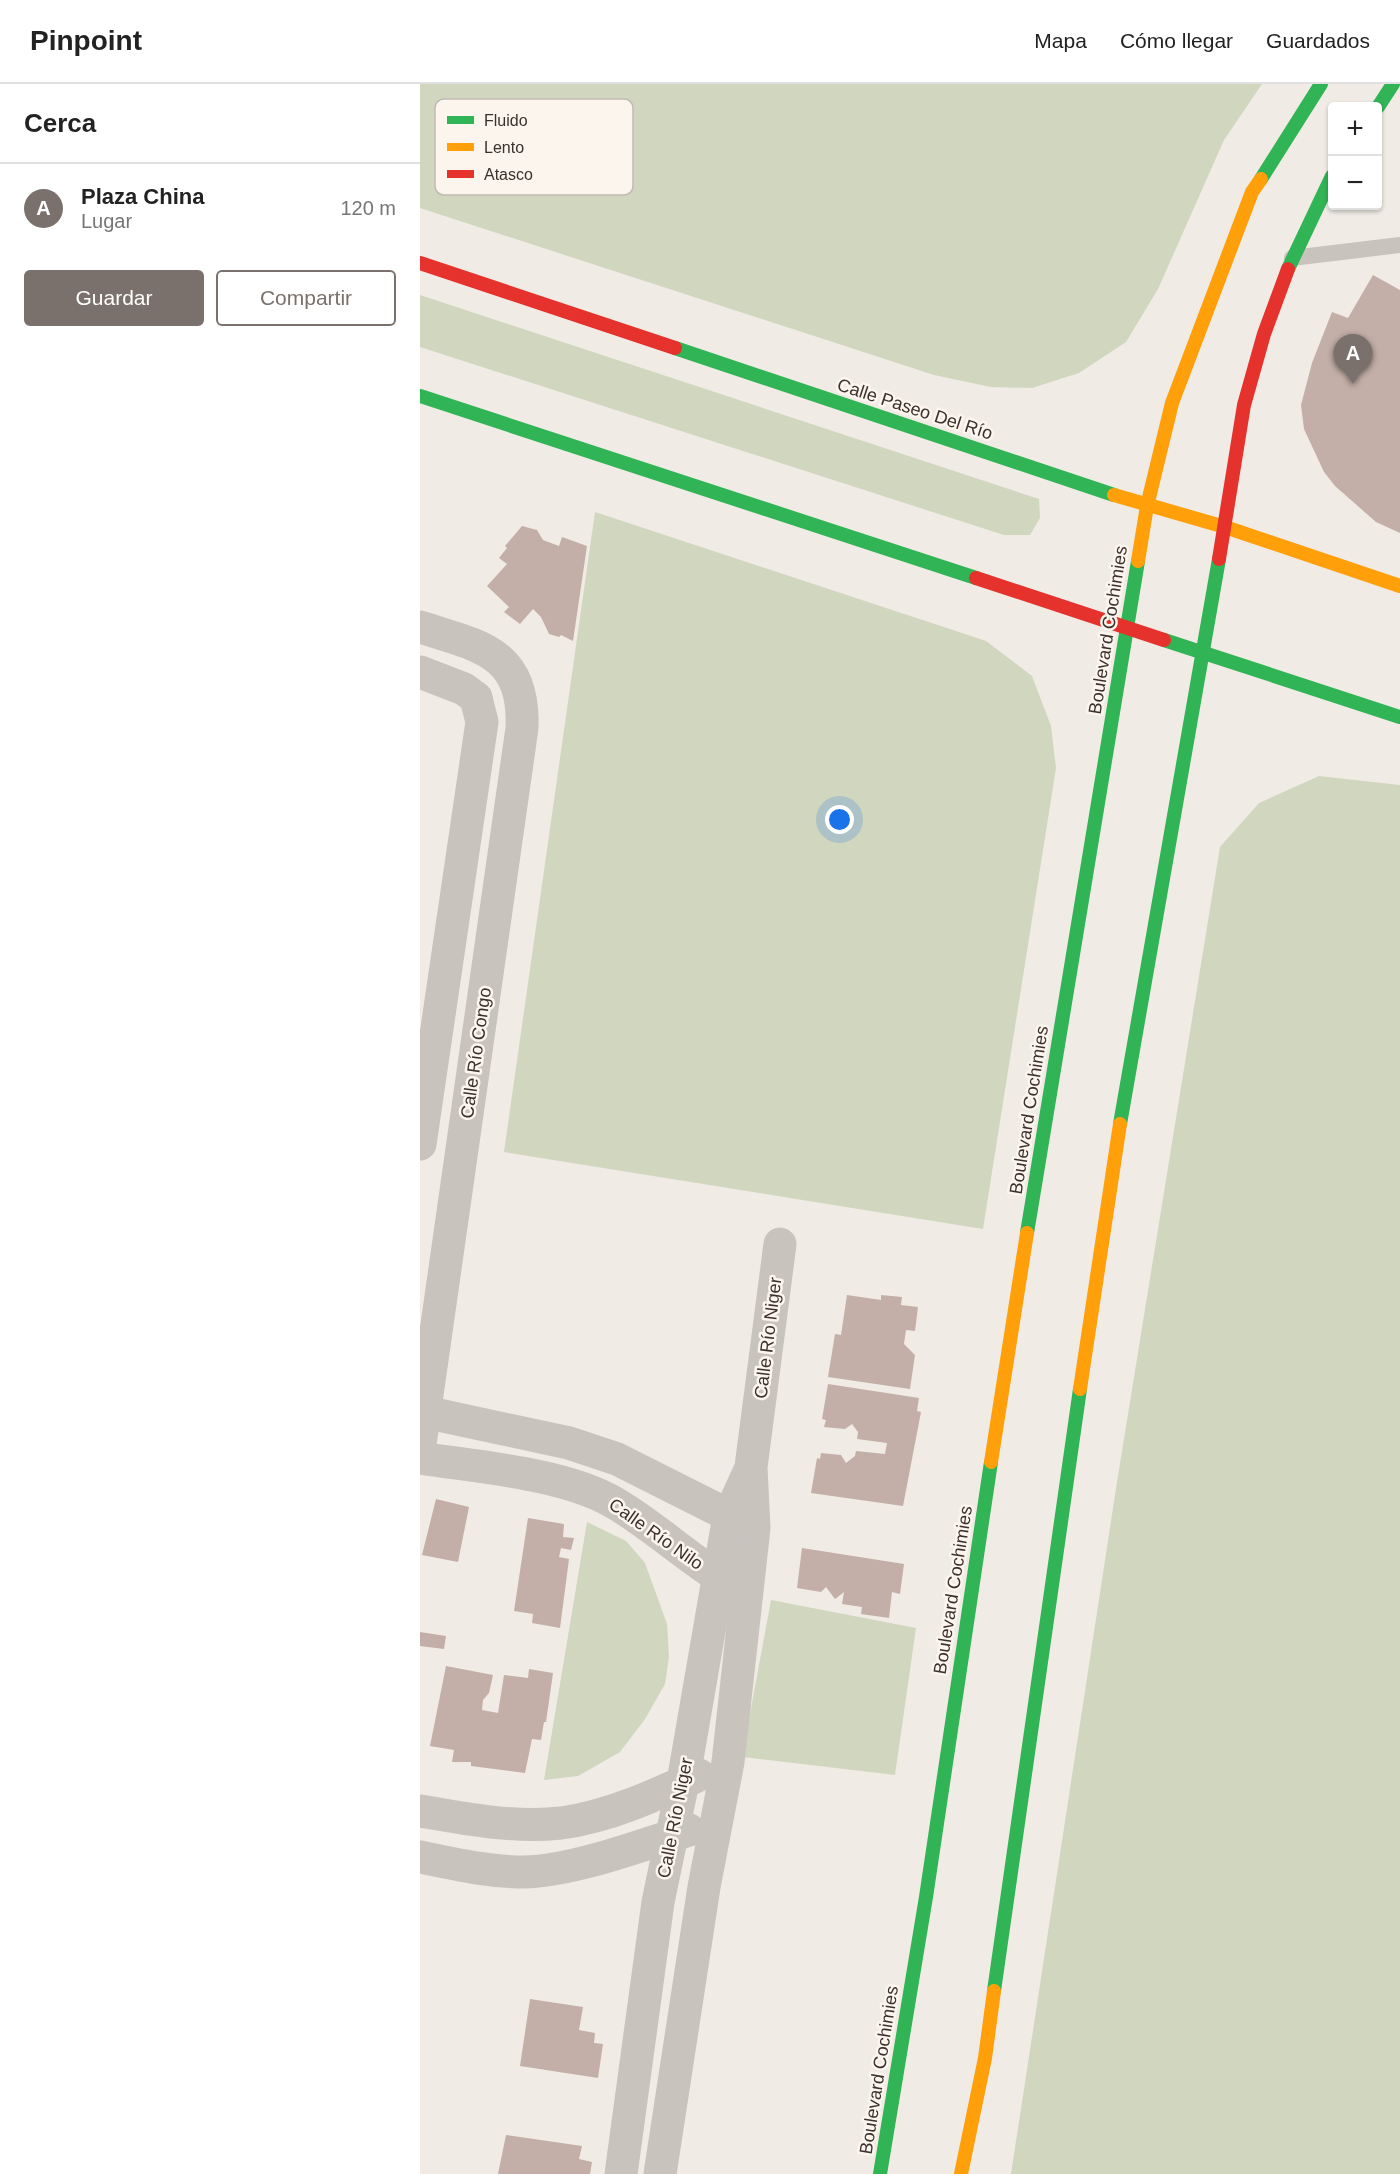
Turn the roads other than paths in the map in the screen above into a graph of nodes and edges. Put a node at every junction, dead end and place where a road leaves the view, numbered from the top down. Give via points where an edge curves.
1 (1321, 84) edge
2 (1393, 84) edge
3 (1380, 102) edge
4 (1328, 184) edge
5 (1400, 245) edge
6 (1292, 258) junction
7 (420, 263) edge
8 (420, 396) edge
9 (1147, 506) junction
10 (1225, 527) junction
11 (1400, 586) edge
12 (420, 627) edge
13 (1127, 628) junction
14 (1202, 653) junction
15 (505, 665) junction
16 (420, 672) edge
17 (476, 698) junction
18 (1400, 717) edge
19 (433, 1062) junction
20 (473, 1069) junction
21 (420, 1144) edge
22 (780, 1244) dead end
23 (423, 1411) edge
24 (420, 1444) edge
25 (420, 1458) edge
26 (742, 1522) junction
27 (718, 1578) junction
28 (747, 1593) junction
29 (728, 1762) junction
30 (683, 1782) junction
31 (420, 1811) edge
32 (716, 1822) junction
33 (672, 1836) junction
34 (420, 1857) edge
35 (632, 2096) junction
36 (672, 2104) junction
37 (621, 2174) edge
38 (660, 2174) edge
39 (880, 2174) edge
40 (962, 2174) edge

1 - 9 main road, Boulevard Cochimies via 1252,192 1172,403
2 - 3 main road
4 - 6 main road
5 - 6 lane
6 - 10 main road via 1264,334 1244,405
7 - 9 main road, Calle Paseo Del Río
8 - 13 main road
9 - 10 main road, Calle Paseo Del Río
9 - 13 main road, Boulevard Cochimies
10 - 11 main road, Calle Paseo Del Río
10 - 14 main road
12 - 15 street via 471,642 490,651
13 - 14 main road
13 - 39 main road, Boulevard Cochimies via 1038,1166
14 - 18 main road
14 - 40 main road via 1101,1240 985,2058
15 - 17 street
15 - 20 street, Calle Río Congo via 518,686 523,705 522,728
16 - 17 street via 464,689
17 - 19 street via 482,722
19 - 20 street
19 - 21 street
20 - 23 street, Calle Río Congo
22 - 26 street, Calle Río Niger
23 - 24 street, Calle Río Congo
23 - 26 street via 569,1443 617,1458
25 - 27 street, Calle Río Nilo via 581,1488 639,1518
26 - 27 street, Calle Río Niger
26 - 28 street, Calle Río Niger
27 - 28 street, Calle Río Nilo
27 - 30 street, Calle Río Niger
28 - 29 street, Calle Río Niger
29 - 30 street
29 - 32 street, Calle Río Niger
30 - 31 street via 620,1808 562,1823 485,1822
30 - 33 street, Calle Río Niger
32 - 33 street
32 - 36 street, Calle Río Niger
33 - 34 street via 604,1856 525,1872 467,1867
33 - 35 street, Calle Río Niger via 658,1902
35 - 36 street
35 - 37 street, Calle Río Niger
36 - 38 street, Calle Río Niger

